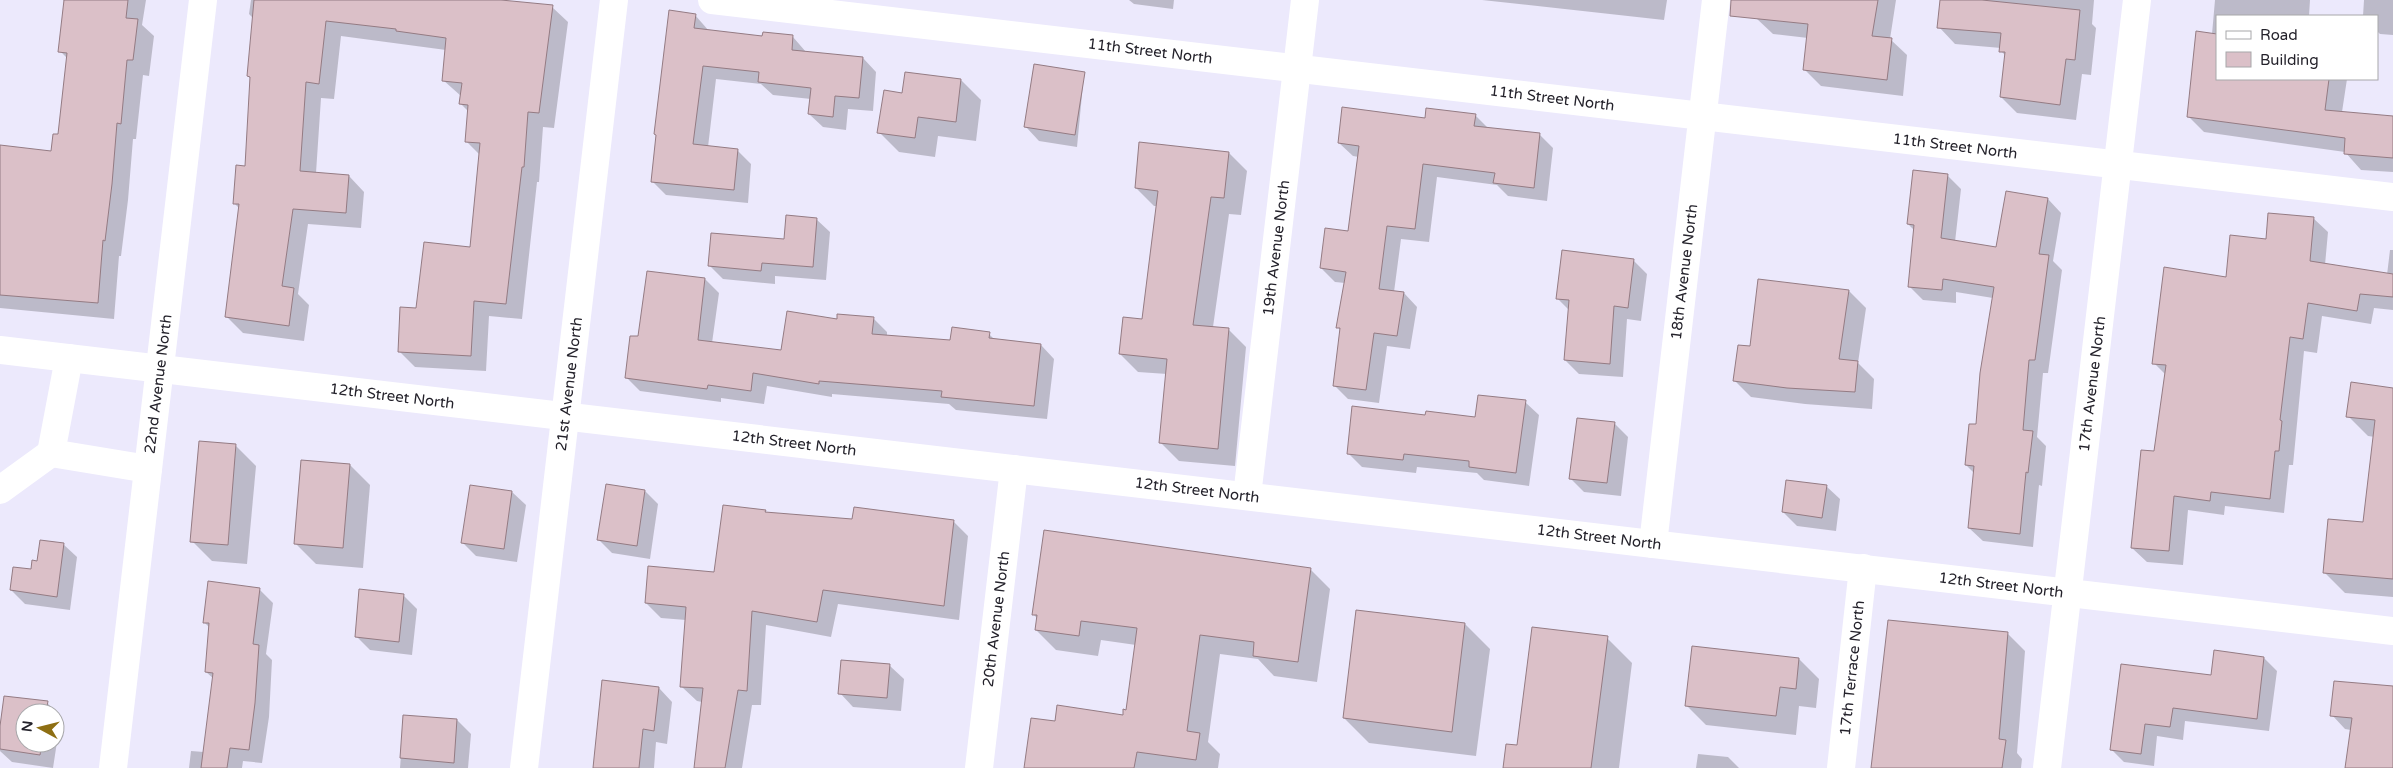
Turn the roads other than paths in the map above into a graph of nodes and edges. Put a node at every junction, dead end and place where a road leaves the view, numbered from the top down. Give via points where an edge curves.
1 (203, 0) edge
2 (614, 0) edge
3 (712, 0) edge
4 (1305, 0) edge
5 (1716, 0) edge
6 (2137, 0) edge
7 (1297, 69) junction
8 (1703, 116) junction
9 (2118, 165) junction
10 (2393, 197) edge
11 (0, 350) edge
12 (69, 358) junction
13 (159, 369) junction
14 (565, 416) junction
15 (52, 452) junction
16 (148, 469) junction
17 (1014, 469) junction
18 (0, 490) edge
19 (1247, 496) junction
20 (1653, 544) junction
21 (1864, 568) junction
22 (2068, 592) junction
23 (2393, 631) edge
24 (113, 768) edge
25 (524, 768) edge
26 (979, 768) edge
27 (1841, 768) edge
28 (2047, 768) edge

1 - 13 street, 22nd Avenue North
2 - 14 street, 21st Avenue North
3 - 7 street, 11th Street North
4 - 7 street, 19th Avenue North
5 - 8 street, 18th Avenue North
6 - 9 street, 17th Avenue North
7 - 8 street, 11th Street North
7 - 19 street, 19th Avenue North
8 - 9 street, 11th Street North
8 - 20 street, 18th Avenue North
9 - 10 street, 11th Street North
9 - 22 street, 17th Avenue North
11 - 12 street, 12th Street North
12 - 13 street, 12th Street North
12 - 15 street
13 - 14 street, 12th Street North
13 - 16 street, 22nd Avenue North
14 - 17 street, 12th Street North
14 - 25 street, 21st Avenue North
15 - 16 street
15 - 18 street
16 - 24 street, 22nd Avenue North
17 - 19 street, 12th Street North
17 - 26 street, 20th Avenue North
19 - 20 street, 12th Street North
20 - 21 street, 12th Street North
21 - 22 street, 12th Street North
21 - 27 street, 17th Terrace North
22 - 23 street, 12th Street North
22 - 28 street, 17th Avenue North

